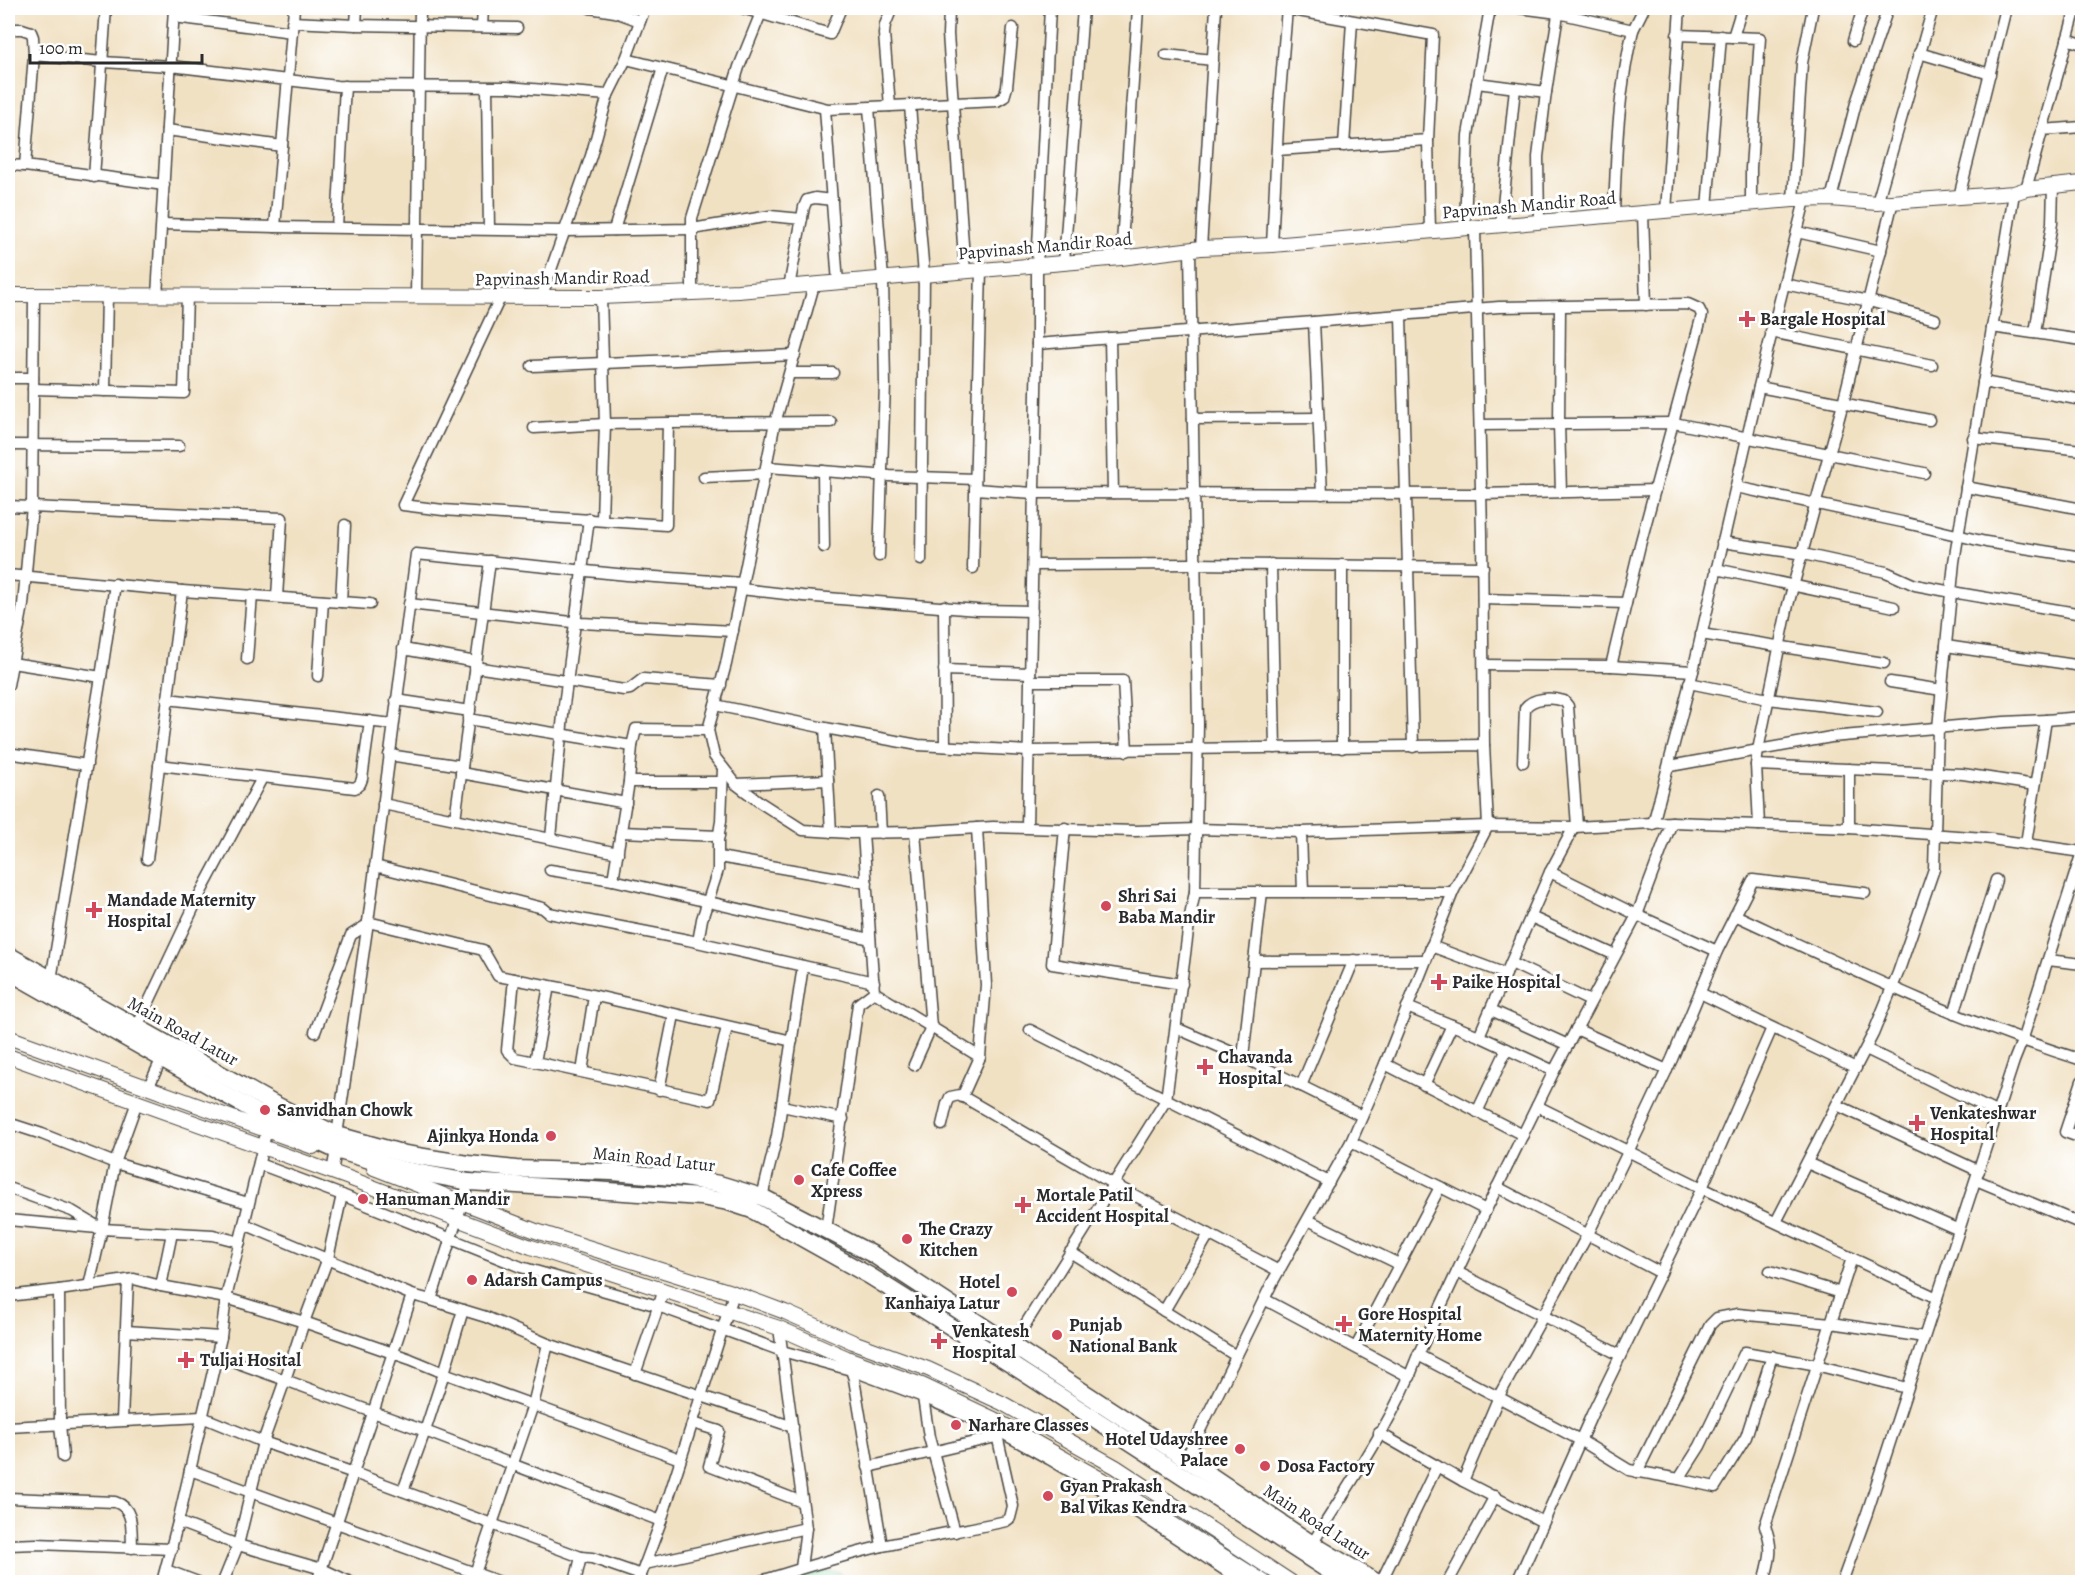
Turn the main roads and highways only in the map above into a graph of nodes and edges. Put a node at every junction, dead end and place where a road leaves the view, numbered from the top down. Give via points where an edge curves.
1 (8, 955) edge
2 (8, 972) edge
3 (271, 1119) junction
4 (336, 1147) junction
5 (1346, 1582) edge
6 (1376, 1582) edge

1 - 3 main road, Main Road Latur via 137,1027
2 - 3 main road, Main Road Latur
3 - 4 main road, Main Road Latur
4 - 5 main road, Main Road Latur via 400,1169 469,1182 701,1197 752,1210 890,1288
4 - 6 main road, Main Road Latur via 468,1164 684,1178 762,1197 874,1255 1312,1544

